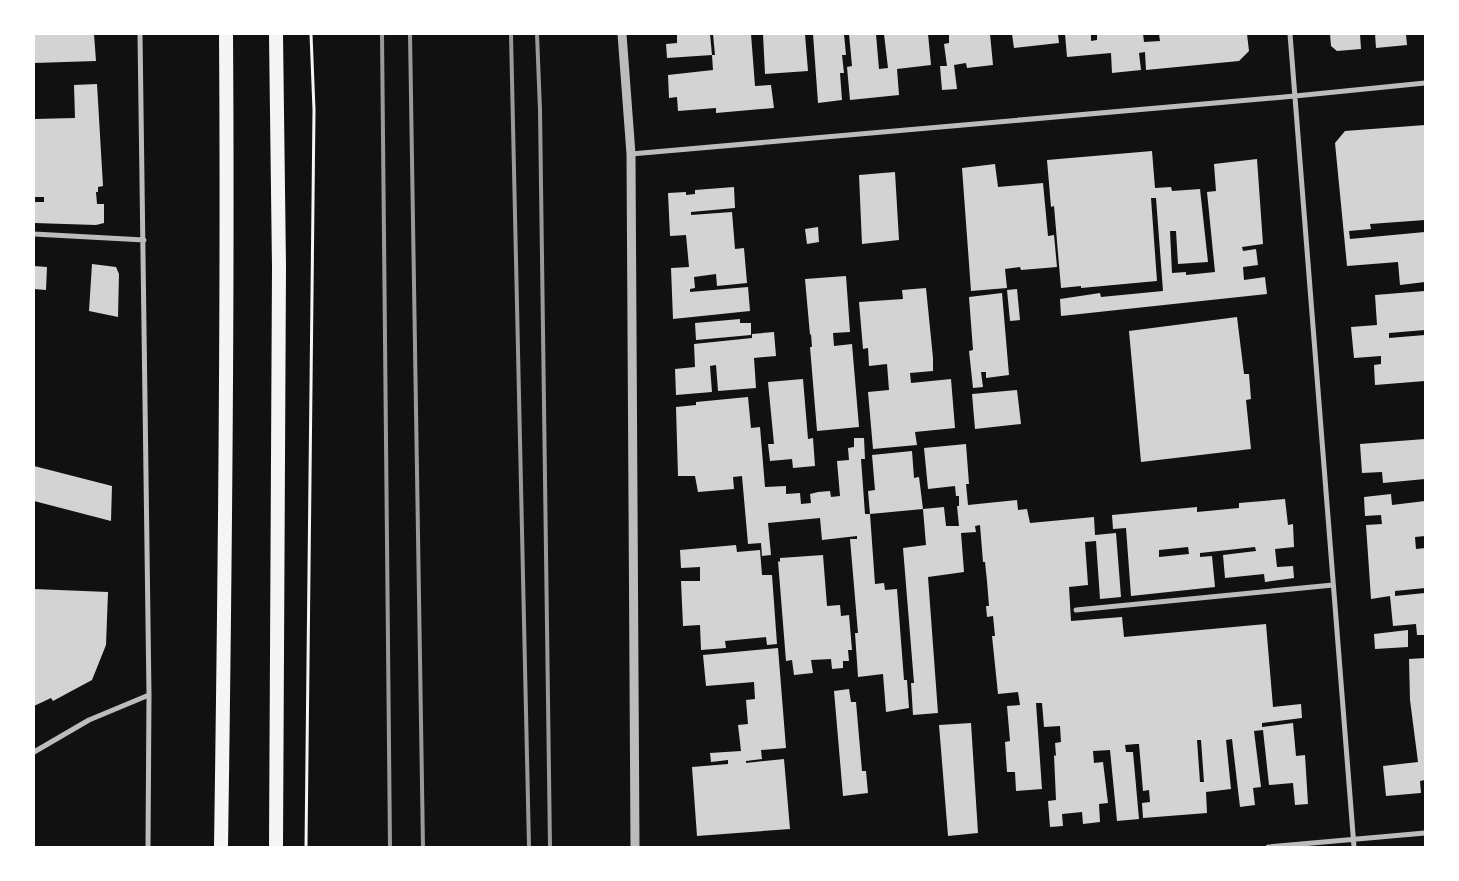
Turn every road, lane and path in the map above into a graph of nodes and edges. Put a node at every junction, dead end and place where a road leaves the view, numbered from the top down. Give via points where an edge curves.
1 (140, 34) edge
2 (226, 34) edge
3 (276, 34) edge
4 (311, 34) edge
5 (622, 34) edge
6 (1290, 34) edge
7 (1425, 83) edge
8 (1295, 96) junction
9 (631, 154) junction
10 (34, 234) edge
11 (144, 240) junction
12 (1333, 585) junction
13 (1076, 610) dead end
14 (149, 695) junction
15 (34, 752) edge
16 (1425, 833) edge
17 (1353, 840) junction
18 (148, 847) edge
19 (221, 847) edge
20 (276, 847) edge
21 (306, 847) edge
22 (635, 847) edge
23 (1268, 847) edge
24 (1354, 847) edge

1 - 11 street
2 - 19 highway
3 - 20 highway via 279,266
4 - 21 path via 314,120
5 - 9 street
6 - 8 street
7 - 8 street
8 - 9 street
8 - 12 street
9 - 22 street
10 - 11 street
11 - 14 street
12 - 13 street
12 - 17 street
14 - 15 street via 89,720
14 - 18 street
16 - 17 street
17 - 23 street
17 - 24 street

